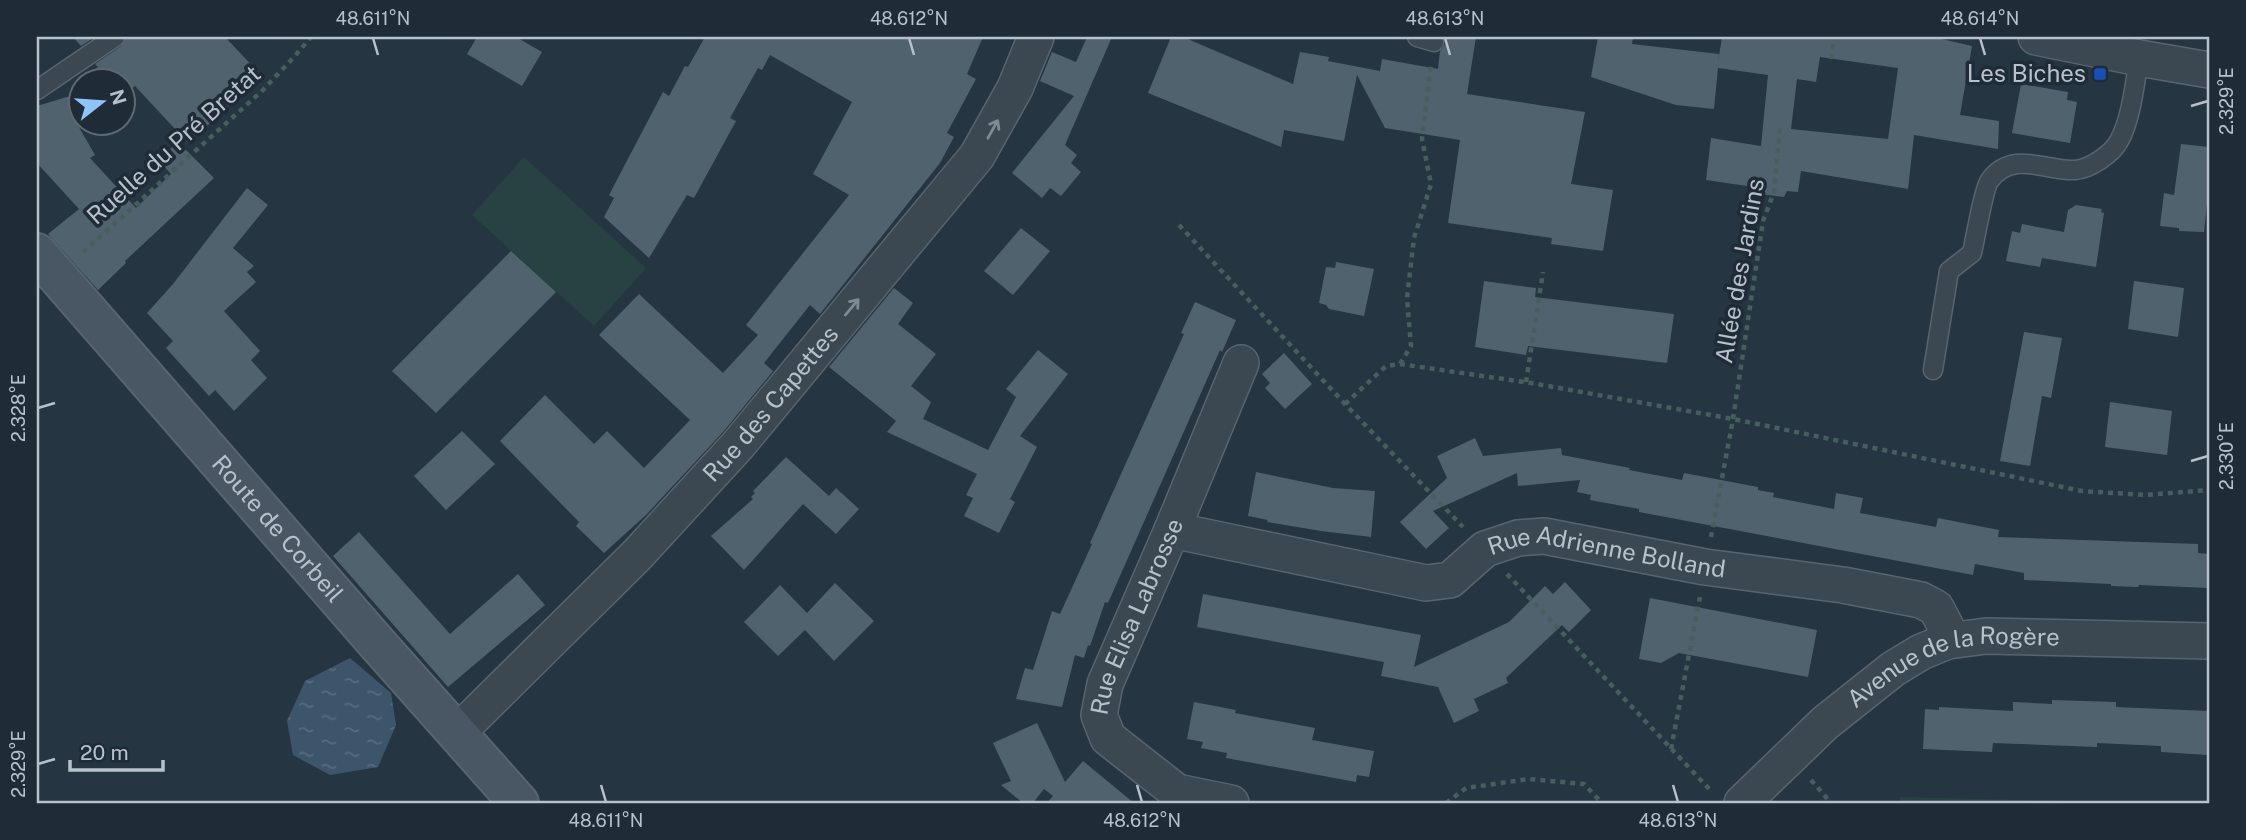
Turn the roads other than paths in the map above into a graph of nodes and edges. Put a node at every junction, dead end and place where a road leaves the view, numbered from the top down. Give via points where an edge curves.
1 (114, 37) edge
2 (1036, 37) edge
3 (2036, 37) edge
4 (2139, 58) junction
5 (2209, 69) edge
6 (37, 90) edge
7 (47, 264) edge
8 (1241, 363) dead end
9 (1933, 370) dead end
10 (1172, 530) junction
11 (1948, 641) junction
12 (2209, 641) edge
13 (457, 733) junction
14 (1728, 799) edge
15 (519, 803) edge
16 (1231, 803) edge

1 - 6 lane
13 -> 2 street, Rue des Capettes via 637,555 737,445 977,156 1015,88
3 - 4 street
4 - 5 street
4 - 9 lane via 2124,130 2118,144 2101,160 2076,170 2021,163 2001,170 1989,181 1972,253 1949,271
7 - 13 street, Route de Corbeil
8 - 10 street, Rue Elisa Labrosse
10 - 11 street, Rue Adrienne Bolland via 1426,583 1450,580 1485,549 1518,538 1544,536 1705,567 1921,600 1936,608
10 - 16 street, Rue Elisa Labrosse via 1105,684 1098,715 1108,738 1177,792
11 - 12 street, Avenue de la Rogère via 1986,636
11 - 14 street, Avenue de la Rogère via 1883,677
13 - 15 street, Route de Corbeil

